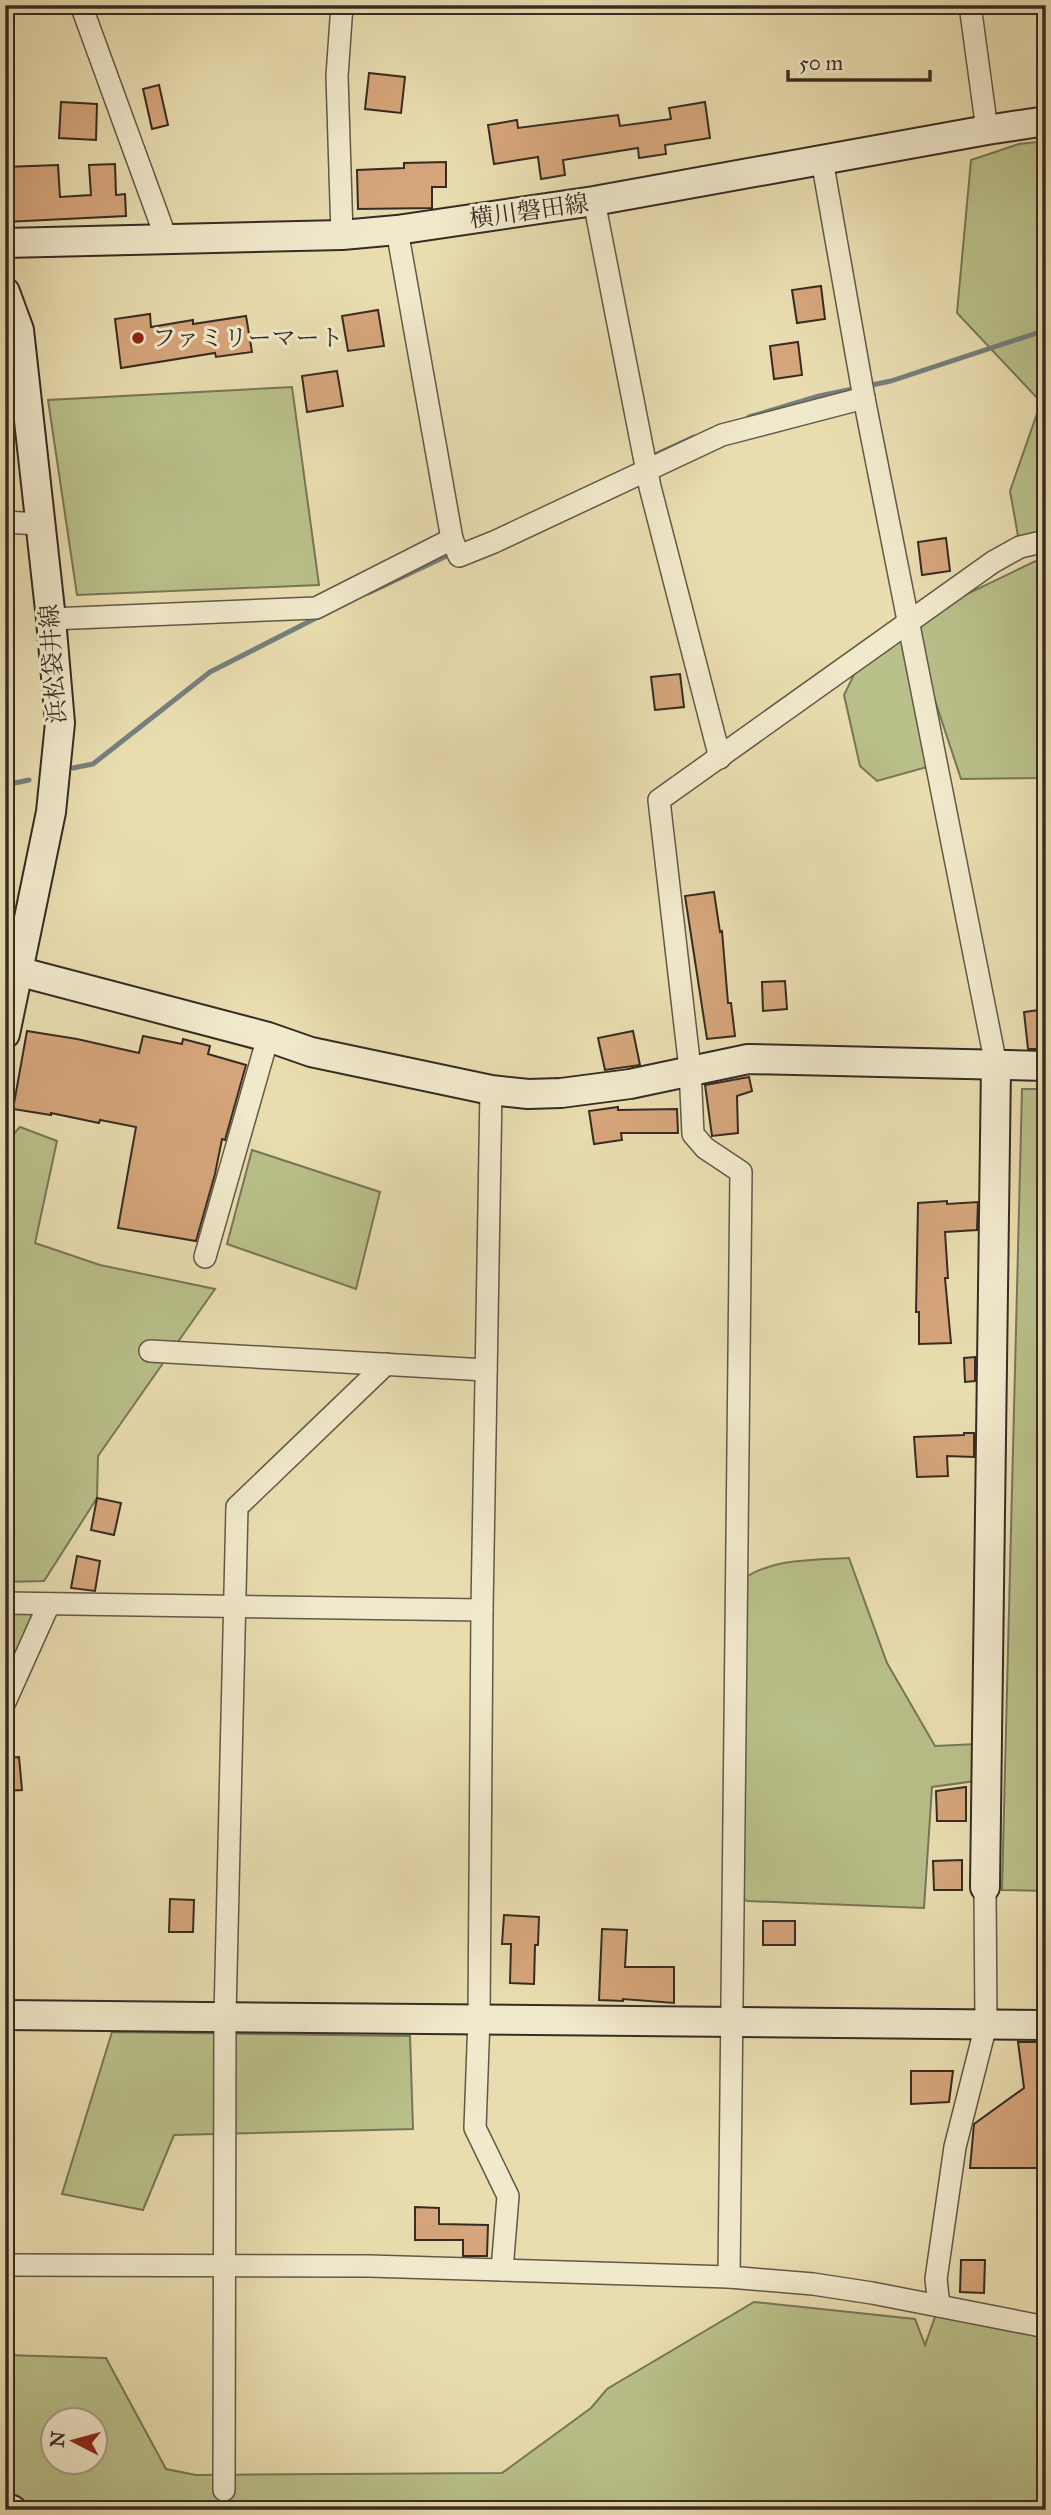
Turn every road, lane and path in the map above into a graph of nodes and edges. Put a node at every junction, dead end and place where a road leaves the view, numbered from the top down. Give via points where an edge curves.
1 (81, 5) edge
2 (342, 5) edge
3 (970, 5) edge
4 (1046, 121) edge
5 (986, 130) junction
6 (822, 160) junction
7 (594, 201) junction
8 (397, 230) junction
9 (342, 235) junction
10 (166, 239) junction
11 (5, 243) edge
12 (5, 292) edge
13 (864, 398) junction
14 (645, 463) junction
15 (5, 522) edge
16 (39, 524) junction
17 (1046, 541) edge
18 (455, 545) junction
19 (51, 619) junction
20 (909, 622) junction
21 (720, 758) junction
22 (11, 969) edge
23 (5, 1034) edge
24 (268, 1037) junction
25 (996, 1065) junction
26 (1046, 1066) edge
27 (690, 1069) junction
28 (491, 1090) junction
29 (205, 1257) dead end
30 (150, 1351) dead end
31 (386, 1364) junction
32 (486, 1370) junction
33 (5, 1603) edge
34 (49, 1604) junction
35 (236, 1606) junction
36 (482, 1609) junction
37 (5, 1702) edge
38 (985, 1887) joint
39 (5, 2015) edge
40 (225, 2016) junction
41 (479, 2018) junction
42 (731, 2021) junction
43 (986, 2025) junction
44 (1046, 2025) edge
45 (5, 2265) edge
46 (226, 2266) junction
47 (502, 2270) junction
48 (729, 2277) junction
49 (939, 2306) junction
50 (1046, 2327) edge
51 (225, 2490) dead end
52 (5, 2507) edge
53 (12, 2510) edge

1 - 10 street
2 - 9 street via 337,76
3 - 5 street
4 - 5 street, 横川磐田線
5 - 6 street, 横川磐田線
6 - 7 street, 横川磐田線
6 - 13 street
7 - 8 street, 横川磐田線
7 - 14 street
8 - 9 street, 横川磐田線
8 - 18 street
9 - 10 street, 横川磐田線
10 - 11 street, 横川磐田線
12 - 16 street, 浜松袋井線 via 19,330
13 - 14 street via 722,435
13 - 20 street
14 - 18 street via 495,542
14 - 21 street
15 - 16 street
16 - 19 street, 浜松袋井線
17 - 20 street via 1020,547 993,562
18 - 19 street via 316,608
19 - 22 street, 浜松袋井線 via 60,723 51,812
20 - 21 street
20 - 25 street
21 - 27 street via 659,800
22 - 23 street, 浜松袋井線
22 - 24 street
24 - 28 street via 311,1052
24 - 29 street
25 - 26 street
25 - 27 street via 748,1059
25 - 38 street
27 - 28 street via 630,1084 561,1093
27 - 42 street via 693,1133 705,1148 741,1172
28 - 32 street
30 - 31 street
31 - 32 street
31 - 35 street via 237,1507
32 - 36 street
33 - 34 street
34 - 35 street
34 - 37 street
35 - 36 street
35 - 40 street
36 - 41 street
38 - 43 street
39 - 40 street
40 - 41 street
40 - 46 street
41 - 42 street
41 - 47 street via 475,2128 508,2196
42 - 43 street
42 - 48 street
43 - 44 street
43 - 49 street via 955,2147 936,2279
45 - 46 street
46 - 47 street
46 - 51 street
47 - 48 street
48 - 49 street via 813,2284
49 - 50 street
52 - 53 street

